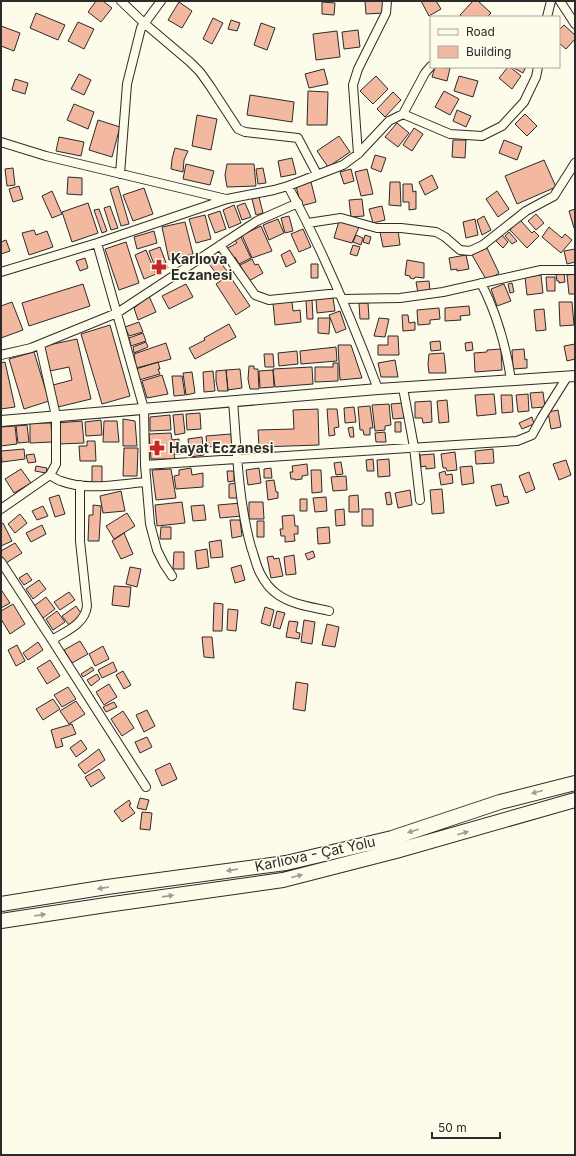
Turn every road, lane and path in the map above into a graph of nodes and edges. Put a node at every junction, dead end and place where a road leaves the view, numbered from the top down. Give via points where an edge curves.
1 (121, 1) edge
2 (161, 1) edge
3 (387, 1) edge
4 (551, 1) edge
5 (560, 1) edge
6 (548, 16) edge
7 (144, 23) junction
8 (575, 24) edge
9 (430, 67) edge
10 (538, 68) edge
11 (403, 114) junction
12 (1, 142) edge
13 (358, 154) junction
14 (575, 163) edge
15 (120, 174) junction
16 (317, 174) junction
17 (288, 186) junction
18 (227, 199) junction
19 (298, 203) junction
20 (308, 223) junction
21 (97, 244) junction
22 (220, 245) junction
23 (575, 270) edge
24 (1, 272) edge
25 (481, 283) junction
26 (341, 296) junction
27 (117, 313) junction
28 (40, 345) junction
29 (1, 355) edge
30 (571, 376) edge
31 (511, 380) junction
32 (403, 388) junction
33 (378, 389) junction
34 (233, 401) junction
35 (144, 409) junction
36 (56, 416) junction
37 (1, 421) edge
38 (414, 448) junction
39 (238, 459) junction
40 (145, 466) junction
41 (50, 475) junction
42 (146, 482) junction
43 (80, 485) junction
44 (420, 500) dead end
45 (1, 509) edge
46 (1, 562) edge
47 (172, 576) dead end
48 (329, 611) dead end
49 (52, 640) junction
50 (575, 782) edge
51 (146, 787) dead end
52 (575, 800) edge
53 (1, 904) edge
54 (1, 921) edge

1 - 7 street
2 - 7 street
3 - 13 street via 386,13 358,69 353,85
4 - 6 street
5 - 8 street
7 - 15 street via 139,33 127,84
7 - 16 street via 200,72 238,129 298,138
9 - 11 street
10 - 11 street via 524,102 502,126 482,136 450,134
11 - 13 street via 389,121
12 - 15 street
13 - 16 street via 343,165
14 - 20 street via 554,196 526,211 483,245 470,251 460,250 436,232 377,228 341,218
15 - 18 street
16 - 17 street
17 - 18 street
17 - 19 street
18 - 21 street
19 - 20 street
19 - 22 street via 257,221
20 - 26 street
21 - 24 street
21 - 27 street
22 - 26 street via 255,295 269,300
22 - 27 street
23 - 25 street via 541,270
25 - 26 street via 400,298
25 - 31 street via 504,342
26 - 33 street
27 - 28 street
27 - 35 street
28 - 29 street
28 - 36 street
30 - 31 street
30 - 38 street via 532,435 516,441
31 - 32 street
32 - 33 street
32 - 38 street
33 - 34 street
34 - 35 street
34 - 39 street
35 - 36 street
35 - 40 street
36 - 37 street
36 - 41 street via 56,464
38 - 39 street
38 - 44 street
39 - 40 street
39 - 48 street via 246,522 254,557 262,577 285,599
40 - 42 street
41 - 43 street via 61,481
41 - 45 street
42 - 43 street
42 - 47 street via 153,538
43 - 49 street via 80,541 87,611 82,620
46 - 49 street
49 - 51 street
50 -> 53 highway, Karlıova - Çat Yolu via 500,802 392,838 286,863
54 -> 52 highway, Karlıova - Çat Yolu via 283,880

